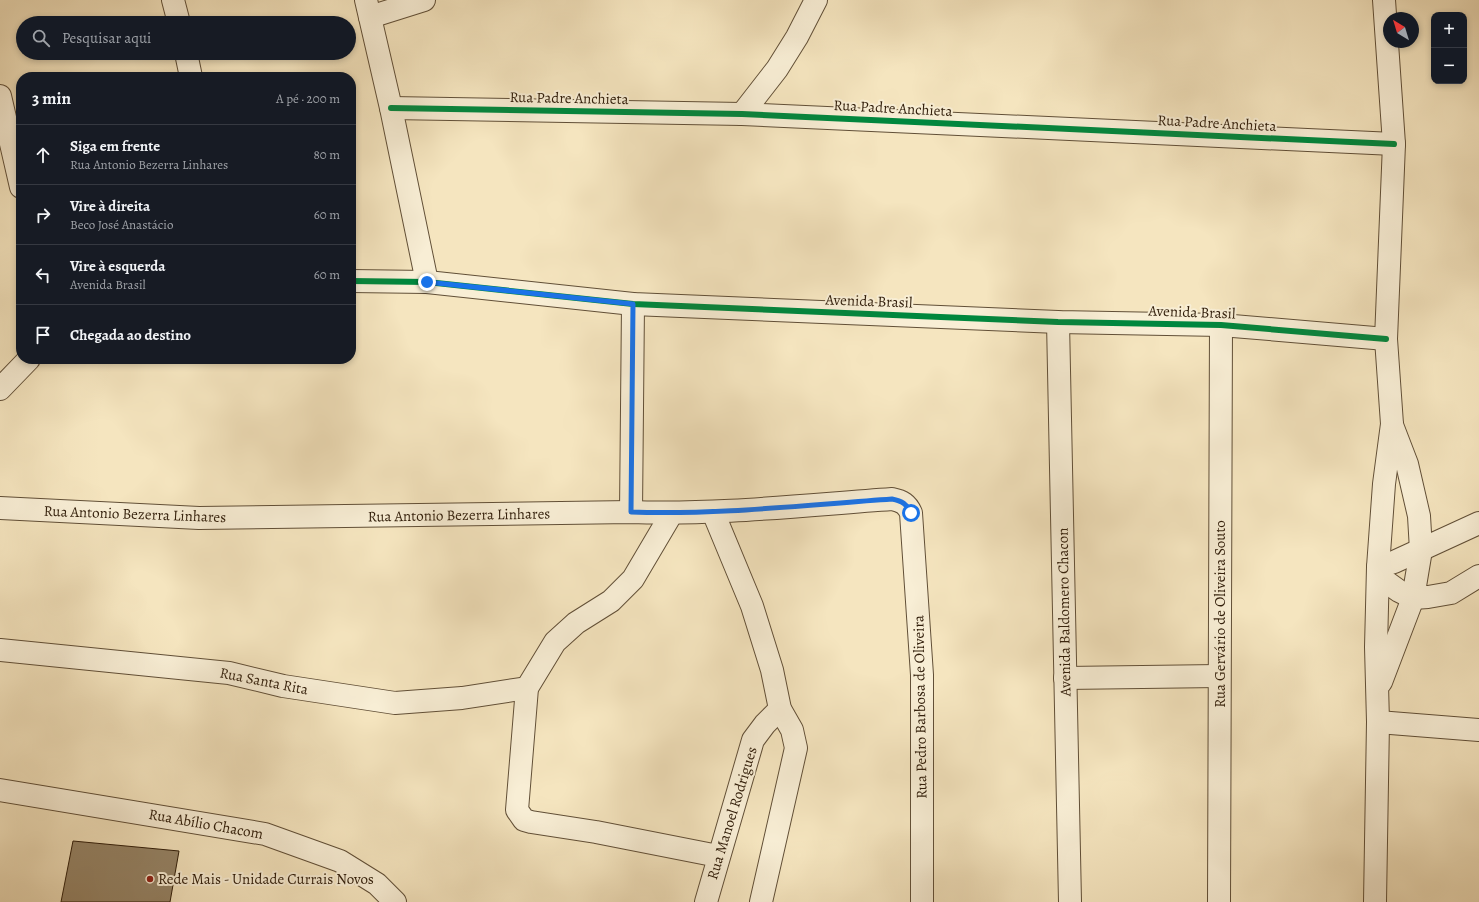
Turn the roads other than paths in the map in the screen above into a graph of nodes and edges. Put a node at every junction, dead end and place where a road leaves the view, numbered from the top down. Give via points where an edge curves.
1 (173, 0) edge
2 (424, 0) edge
3 (816, 0) edge
4 (1384, 0) edge
5 (368, 8) edge
6 (176, 16) edge
7 (187, 60) edge
8 (190, 72) edge
9 (0, 96) edge
10 (391, 108) junction
11 (742, 114) junction
12 (1394, 144) junction
13 (16, 165) edge
14 (356, 281) edge
15 (427, 282) junction
16 (633, 304) junction
17 (1058, 322) junction
18 (1220, 325) junction
19 (1386, 339) junction
20 (24, 364) edge
21 (0, 389) edge
22 (1392, 424) junction
23 (0, 508) edge
24 (631, 512) junction
25 (713, 512) junction
26 (672, 513) junction
27 (911, 513) joint
28 (1479, 523) edge
29 (1421, 550) junction
30 (1378, 572) junction
31 (1479, 576) edge
32 (1413, 598) junction
33 (0, 650) edge
34 (1219, 676) junction
35 (1065, 678) junction
36 (528, 688) junction
37 (1376, 694) junction
38 (780, 709) junction
39 (1378, 722) junction
40 (1479, 730) edge
41 (0, 790) edge
42 (718, 856) junction
43 (395, 902) edge
44 (706, 902) edge
45 (761, 902) edge
46 (922, 902) edge
47 (1070, 902) edge
48 (1219, 902) edge
49 (1375, 902) edge

1 - 6 street
2 - 5 street
3 - 11 street via 777,69
4 - 12 street
5 - 10 street
7 - 8 street
9 - 13 street
10 - 11 street, Rua Padre Anchieta
10 - 15 street
11 - 12 street, Rua Padre Anchieta
12 - 19 street
14 - 15 street, Avenida Brasil
15 - 16 street, Avenida Brasil
16 - 17 street, Avenida Brasil
16 - 24 street
17 - 18 street, Avenida Brasil
17 - 35 street, Avenida Baldomero Chacon
18 - 19 street, Avenida Brasil
18 - 34 street, Rua Gervário de Oliveira Souto
19 - 22 street
20 - 21 street
22 - 29 street via 1407,464 1418,516
22 - 30 street via 1384,484
23 - 24 street, Rua Antonio Bezerra Linhares via 199,518
24 - 26 street, Rua Antonio Bezerra Linhares
25 - 26 street, Rua Antonio Bezerra Linhares
25 - 27 street, Rua Antonio Bezerra Linhares via 892,499 902,501
25 - 38 street via 752,606 772,670
26 - 36 street via 633,579 611,601 576,624 555,642
27 - 46 street, Rua Pedro Barbosa de Oliveira via 922,675
28 - 29 street
29 - 30 street
29 - 32 street
30 - 32 street via 1399,591
30 - 37 street
31 - 32 street via 1451,593
32 - 37 street
33 - 36 street, Rua Santa Rita via 229,673 283,686 395,703 462,698
34 - 35 street
34 - 48 street, Rua Gervário de Oliveira Souto
35 - 47 street, Avenida Baldomero Chacon
36 - 42 street via 517,810 524,820
37 - 39 street
38 - 42 street, Rua Manoel Rodrigues via 754,740
38 - 45 street via 792,730 796,748
39 - 40 street
39 - 49 street
41 - 43 street, Rua Abílio Chacom via 265,834 340,861 377,884
42 - 44 street, Rua Manoel Rodrigues

